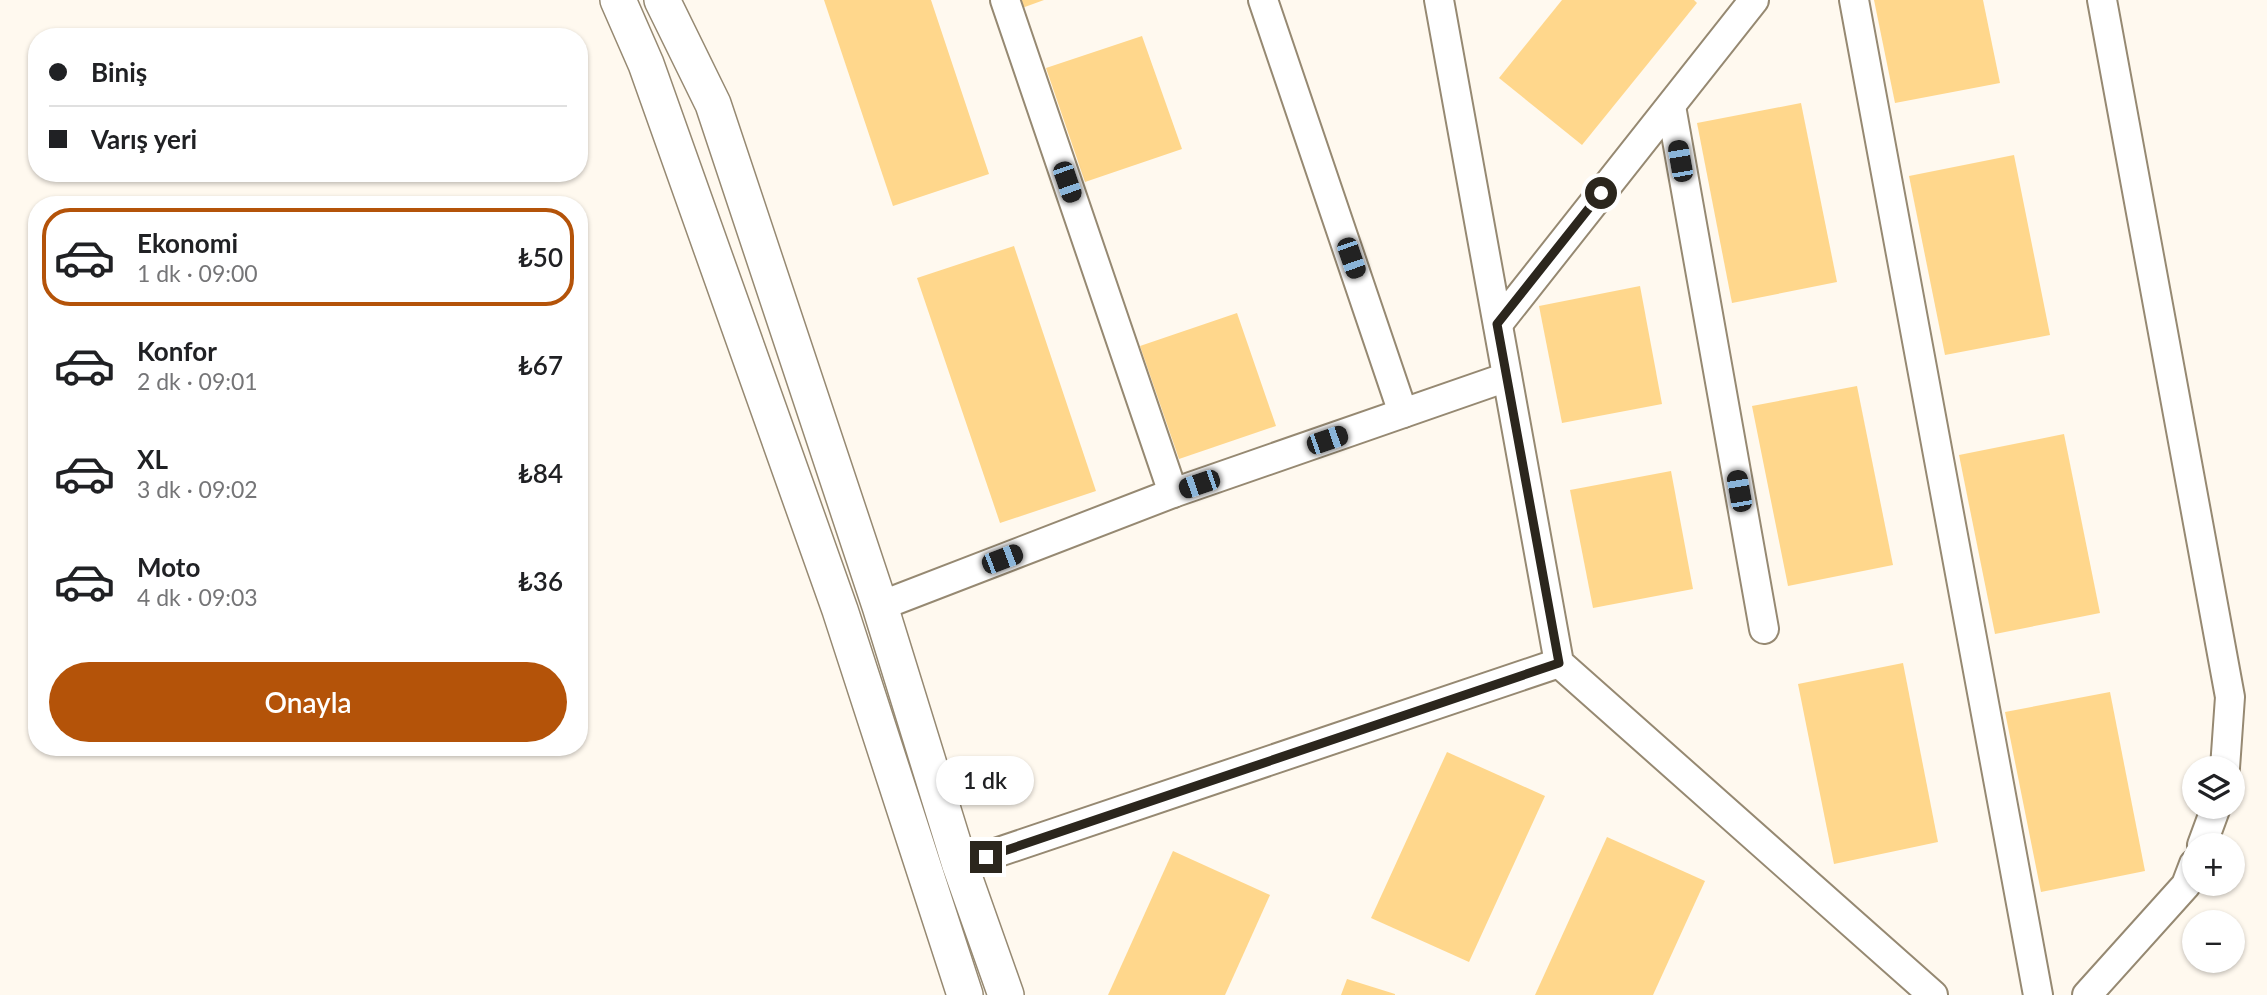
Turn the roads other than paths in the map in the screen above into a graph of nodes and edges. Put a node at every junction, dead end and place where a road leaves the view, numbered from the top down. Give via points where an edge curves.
1 (618, 0) edge
2 (662, 0) edge
3 (1005, 0) edge
4 (1264, 0) edge
5 (1439, 0) edge
6 (1754, 0) edge
7 (1854, 0) edge
8 (2102, 0) edge
9 (1671, 106) junction
10 (1497, 324) junction
11 (1507, 377) junction
12 (1403, 413) junction
13 (1173, 493) junction
14 (880, 606) junction
15 (1764, 629) dead end
16 (1559, 663) junction
17 (2226, 756) edge
18 (960, 865) junction
19 (2182, 889) edge
20 (965, 995) edge
21 (1006, 995) edge
22 (1933, 995) edge
23 (2038, 995) edge
24 (2087, 995) edge

1 - 20 street via 650,77 840,610
2 - 14 street via 713,104
3 - 13 street
4 - 12 street
5 - 10 street
6 - 9 street
7 - 23 street
8 - 17 street via 2230,697
9 - 10 street
9 - 15 street
10 - 11 street
11 - 12 street
11 - 16 street
12 - 13 street
13 - 14 street
14 - 18 street
16 - 18 street
16 - 22 street
18 - 21 street
19 - 24 street

